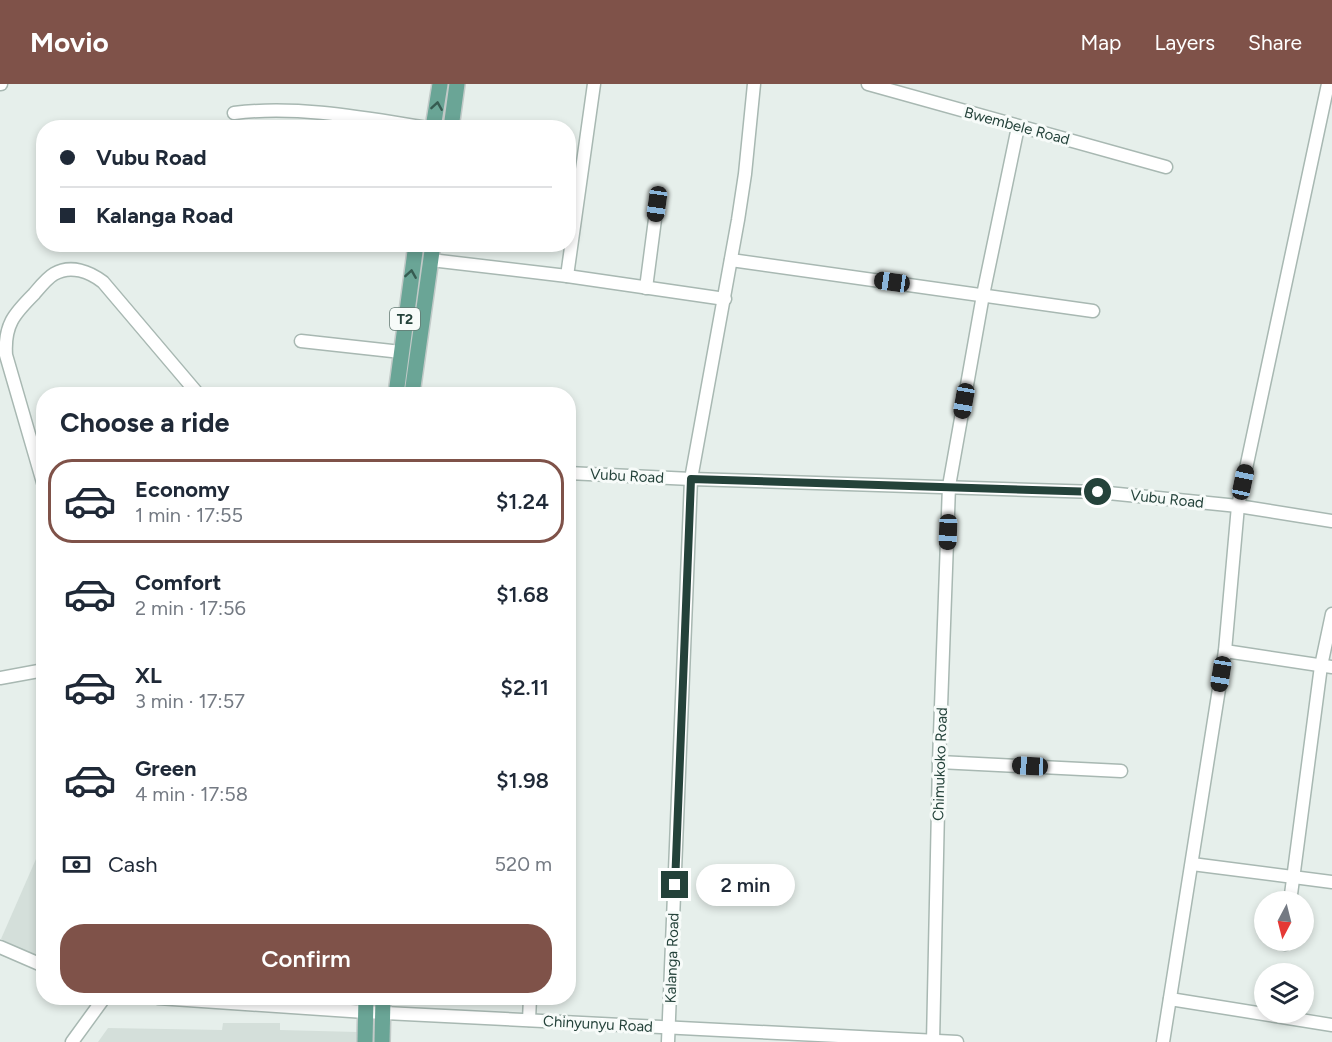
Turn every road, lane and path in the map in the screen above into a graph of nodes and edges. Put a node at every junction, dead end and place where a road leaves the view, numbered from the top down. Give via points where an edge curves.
1 (440, 84) edge
2 (457, 84) edge
3 (594, 84) edge
4 (754, 84) edge
5 (868, 84) edge
6 (1328, 84) edge
7 (234, 113) dead end
8 (348, 120) edge
9 (434, 120) edge
10 (452, 120) edge
11 (1018, 126) junction
12 (1166, 167) dead end
13 (657, 204) dead end
14 (576, 212) edge
15 (415, 252) edge
16 (432, 252) edge
17 (570, 252) edge
18 (431, 260) junction
19 (731, 260) junction
20 (567, 276) junction
21 (646, 288) junction
22 (983, 295) junction
23 (725, 299) junction
24 (1093, 311) dead end
25 (0, 328) edge
26 (5, 341) junction
27 (301, 341) dead end
28 (401, 352) junction
29 (192, 387) edge
30 (397, 387) edge
31 (413, 387) edge
32 (36, 458) edge
33 (576, 473) edge
34 (691, 479) junction
35 (949, 486) junction
36 (1238, 506) junction
37 (1332, 521) edge
38 (1332, 614) edge
39 (1225, 651) junction
40 (1327, 667) edge
41 (36, 671) edge
42 (0, 678) edge
43 (939, 762) junction
44 (1121, 771) dead end
45 (1192, 864) junction
46 (1293, 878) junction
47 (1332, 882) edge
48 (1291, 891) edge
49 (0, 947) edge
50 (36, 963) edge
51 (1170, 999) junction
52 (99, 1005) edge
53 (366, 1005) edge
54 (382, 1005) edge
55 (530, 1005) edge
56 (529, 1020) junction
57 (1332, 1025) edge
58 (669, 1028) junction
59 (807, 1038) edge
60 (933, 1041) edge
61 (72, 1042) edge
62 (365, 1042) edge
63 (382, 1042) edge
64 (668, 1042) edge
65 (957, 1042) edge
66 (1163, 1042) edge

9 -> 1 main road
2 - 10 main road
3 - 14 street
4 - 19 street, Kalanga Road
5 - 11 street, Bwembele Road
6 - 36 street
7 - 8 street via 284,110
11 - 12 street, Bwembele Road
11 - 22 street, Chimukoko Road
13 - 21 street
28 -> 15 main road, T2
16 - 18 main road, T2
17 - 20 street
18 - 20 street
18 - 31 main road, T2
19 - 22 street
19 - 23 street, Kalanga Road
20 - 21 street
21 - 23 street
22 - 24 street
22 - 35 street, Chimukoko Road
23 - 34 street, Kalanga Road
25 - 26 street
26 - 29 street via 9,323 19,309 54,274 64,270 91,273 103,282
26 - 32 street
27 - 28 street
28 - 30 main road, T2
33 - 34 street, Vubu Road
34 - 35 street, Vubu Road
34 - 58 street, Kalanga Road
35 - 36 street, Vubu Road via 1098,492
35 - 43 street, Chimukoko Road
36 - 37 street, Vubu Road
36 - 39 street
38 - 40 street
39 - 40 street
39 - 45 street
40 - 46 street
41 - 42 street
43 - 44 street
43 - 60 street, Chimukoko Road
45 - 46 street
45 - 51 street
46 - 47 street
46 - 48 street
49 - 50 street
51 - 57 street
51 - 66 street
52 - 61 street
53 - 54 street, Chinyunyu Road
53 - 62 main road
54 - 56 street, Chinyunyu Road
54 - 63 main road
55 - 56 street
56 - 58 street, Chinyunyu Road
58 - 59 street, Chinyunyu Road
58 - 64 street, Kalanga Road
59 - 60 street, Chinyunyu Road
60 - 65 street, Chinyunyu Road

